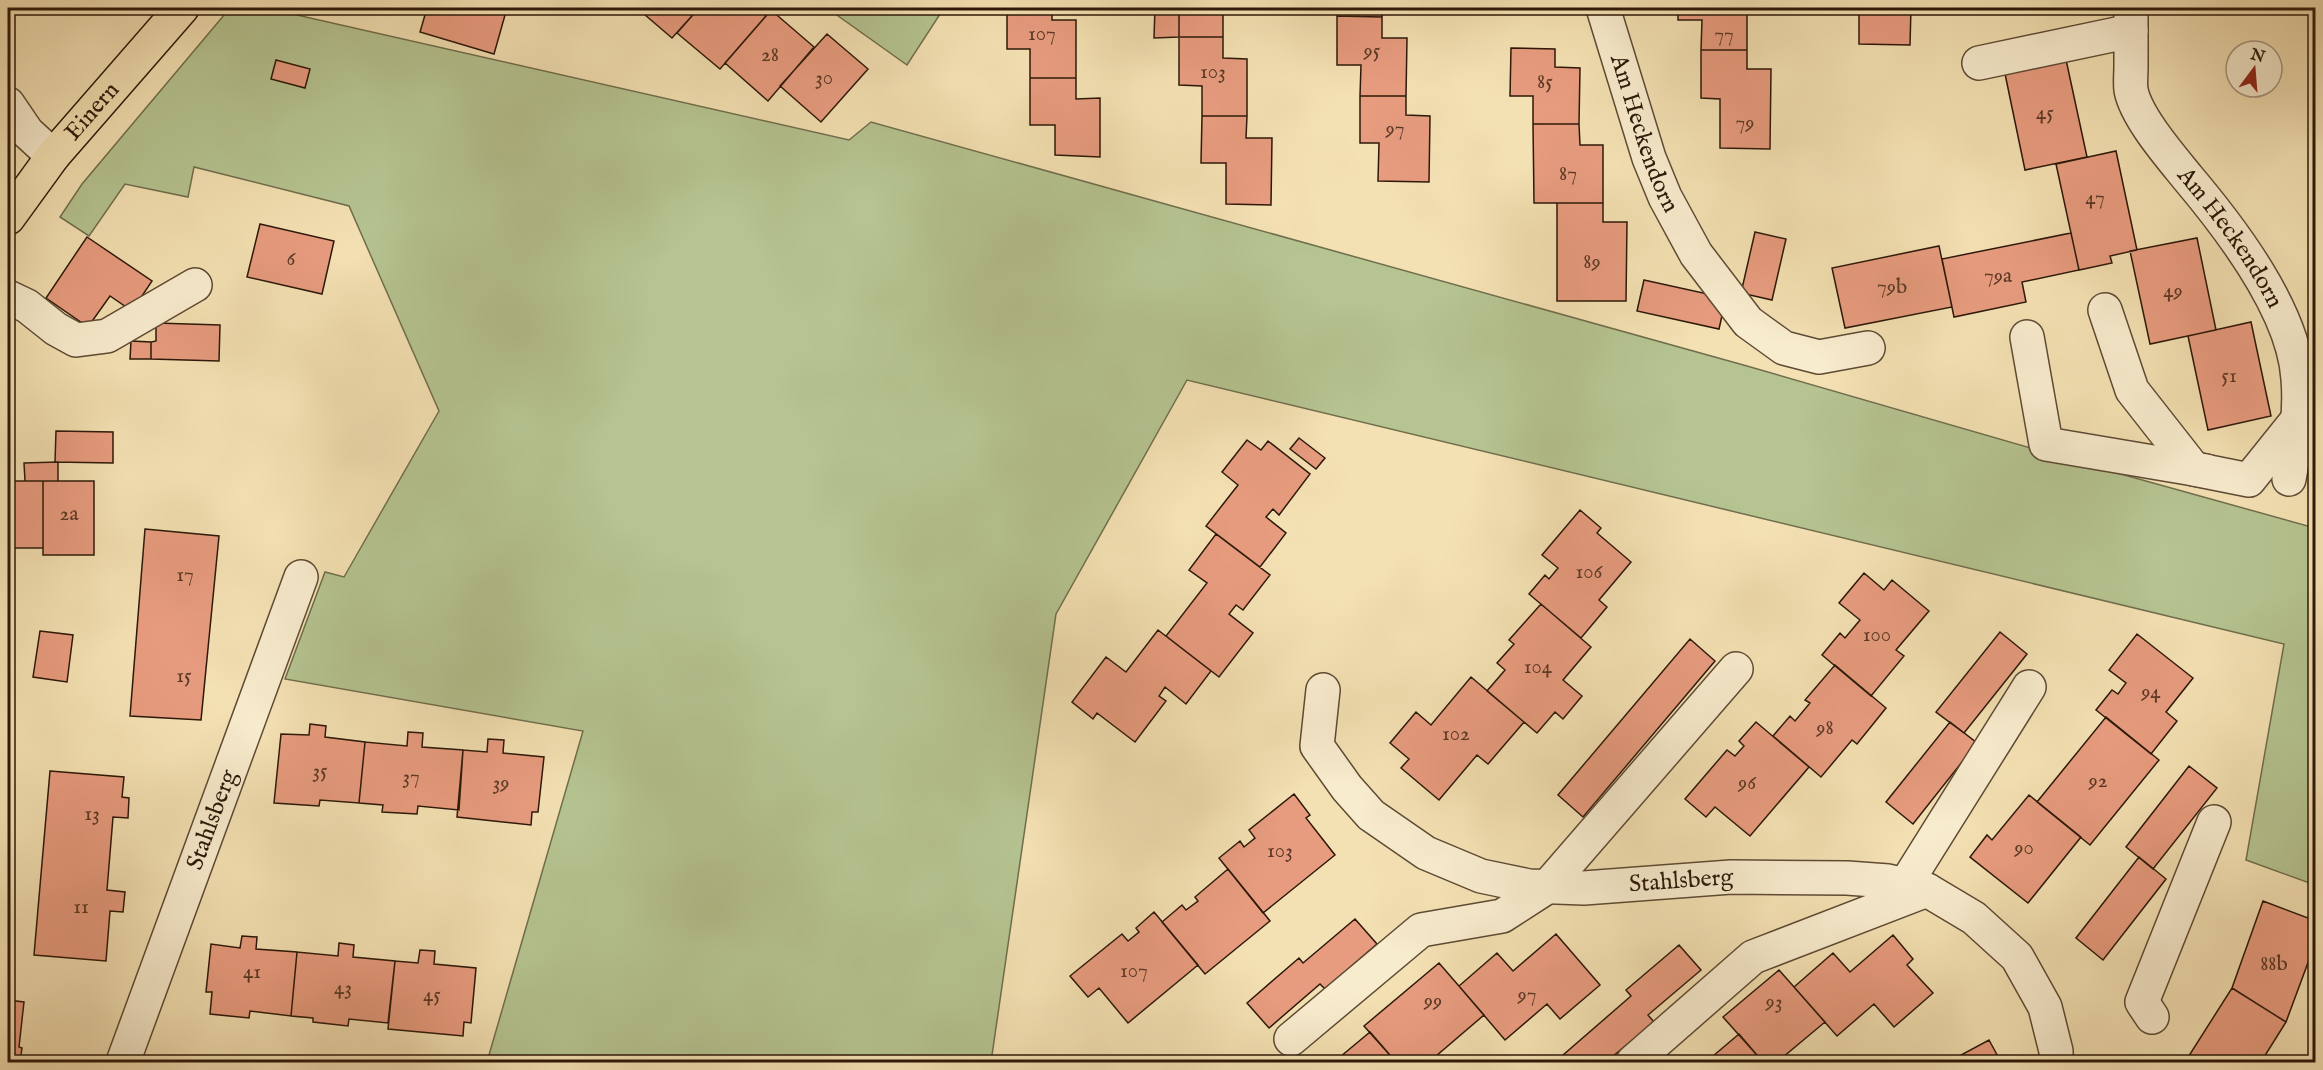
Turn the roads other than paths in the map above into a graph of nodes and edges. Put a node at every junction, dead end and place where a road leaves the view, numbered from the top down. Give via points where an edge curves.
1 (182, 8) edge
2 (1603, 8) edge
3 (2132, 19) edge
4 (1978, 63) dead end
5 (8, 104) edge
6 (53, 156) junction
7 (8, 218) edge
8 (195, 285) dead end
9 (8, 297) edge
10 (2105, 310) dead end
11 (2027, 337) dead end
12 (1868, 348) dead end
13 (2299, 418) junction
14 (2207, 471) junction
15 (2289, 479) dead end
16 (301, 577) dead end
17 (1736, 669) dead end
18 (2028, 687) dead end
19 (1323, 690) dead end
20 (2214, 822) dead end
21 (1547, 887) junction
22 (1916, 888) junction
23 (2152, 1017) dead end
24 (1291, 1039) dead end
25 (123, 1062) edge
26 (1633, 1062) edge
27 (2056, 1062) edge

1 - 6 main road, Einern
2 - 12 street, Am Heckendorn via 1649,158 1665,197 1696,254 1748,322 1784,348 1819,357
3 - 4 street
3 - 13 street, Am Heckendorn via 2131,91 2162,147 2197,188 2272,298 2291,344 2298,377
5 - 6 street via 27,132
6 - 7 main road, Einern
8 - 9 street via 107,336 76,340
10 - 14 street via 2132,390 2194,469
11 - 14 street via 2046,444
13 - 14 street via 2249,480
13 - 15 street, Am Heckendorn
16 - 25 street, Stahlsberg
17 - 21 street
18 - 22 street
19 - 21 street, Stahlsberg via 1317,746 1371,815 1426,853 1481,876
20 - 23 street via 2142,1002
21 - 22 street, Stahlsberg via 1584,888 1731,877 1847,878
21 - 24 street via 1502,916 1421,930
22 - 26 street via 1754,957
22 - 27 street, Stahlsberg via 1974,918 2017,957 2045,1007

